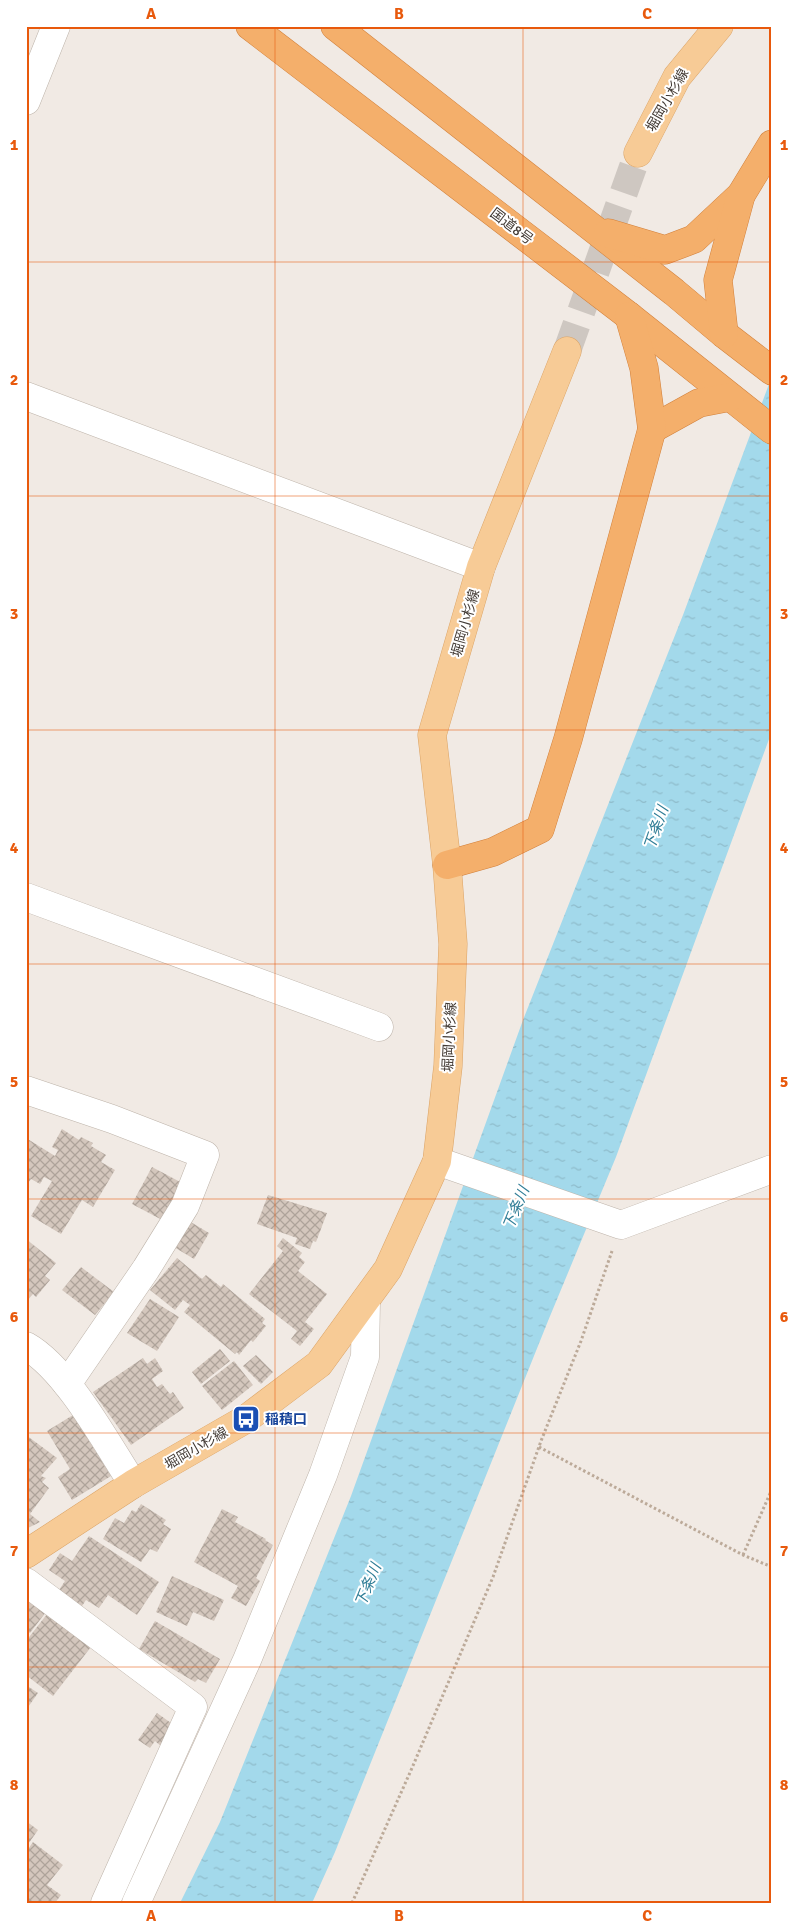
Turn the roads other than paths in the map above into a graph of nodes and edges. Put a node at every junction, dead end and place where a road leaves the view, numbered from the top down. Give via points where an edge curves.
1 (56, 26) edge
2 (250, 26) edge
3 (335, 26) edge
4 (719, 26) edge
5 (26, 101) edge
6 (772, 144) edge
7 (638, 153) tunnel mouth
8 (741, 195) junction
9 (595, 230) junction
10 (629, 316) junction
11 (724, 334) junction
12 (567, 352) tunnel mouth
13 (772, 371) edge
14 (26, 396) edge
15 (730, 397) junction
16 (765, 425) edge
17 (652, 430) junction
18 (481, 568) junction
19 (447, 865) junction
20 (26, 897) edge
21 (379, 1027) dead end
22 (26, 1090) edge
23 (437, 1161) junction
24 (772, 1170) edge
25 (366, 1300) junction
26 (26, 1346) edge
27 (67, 1384) junction
28 (133, 1484) junction
29 (26, 1554) edge
30 (26, 1582) edge
31 (105, 1903) edge
32 (136, 1903) edge

1 - 5 street
2 - 10 highway, 国道8号
3 - 9 highway
4 - 7 main road, 堀岡小杉線 via 677,77
6 - 8 highway
8 - 9 highway via 694,239 665,250
8 - 11 highway via 718,280
9 - 11 highway
10 - 15 highway, 国道8号
10 - 17 highway via 644,368
11 - 13 highway
12 - 18 main road, 堀岡小杉線
14 - 18 street
15 - 16 highway, 国道8号
15 - 17 highway via 699,402
17 - 19 highway via 568,739 540,829 493,852
18 - 19 main road, 堀岡小杉線 via 432,735
19 - 23 main road, 堀岡小杉線 via 453,953 448,1066
20 - 21 street
22 - 27 street via 205,1155 185,1206
23 - 24 street via 621,1225
23 - 25 main road, 堀岡小杉線 via 388,1269
25 - 28 main road, 堀岡小杉線 via 319,1364 246,1420
25 - 32 street via 365,1357 323,1475 247,1660
26 - 27 street
27 - 28 street
28 - 29 main road, 堀岡小杉線
30 - 31 street via 193,1707

